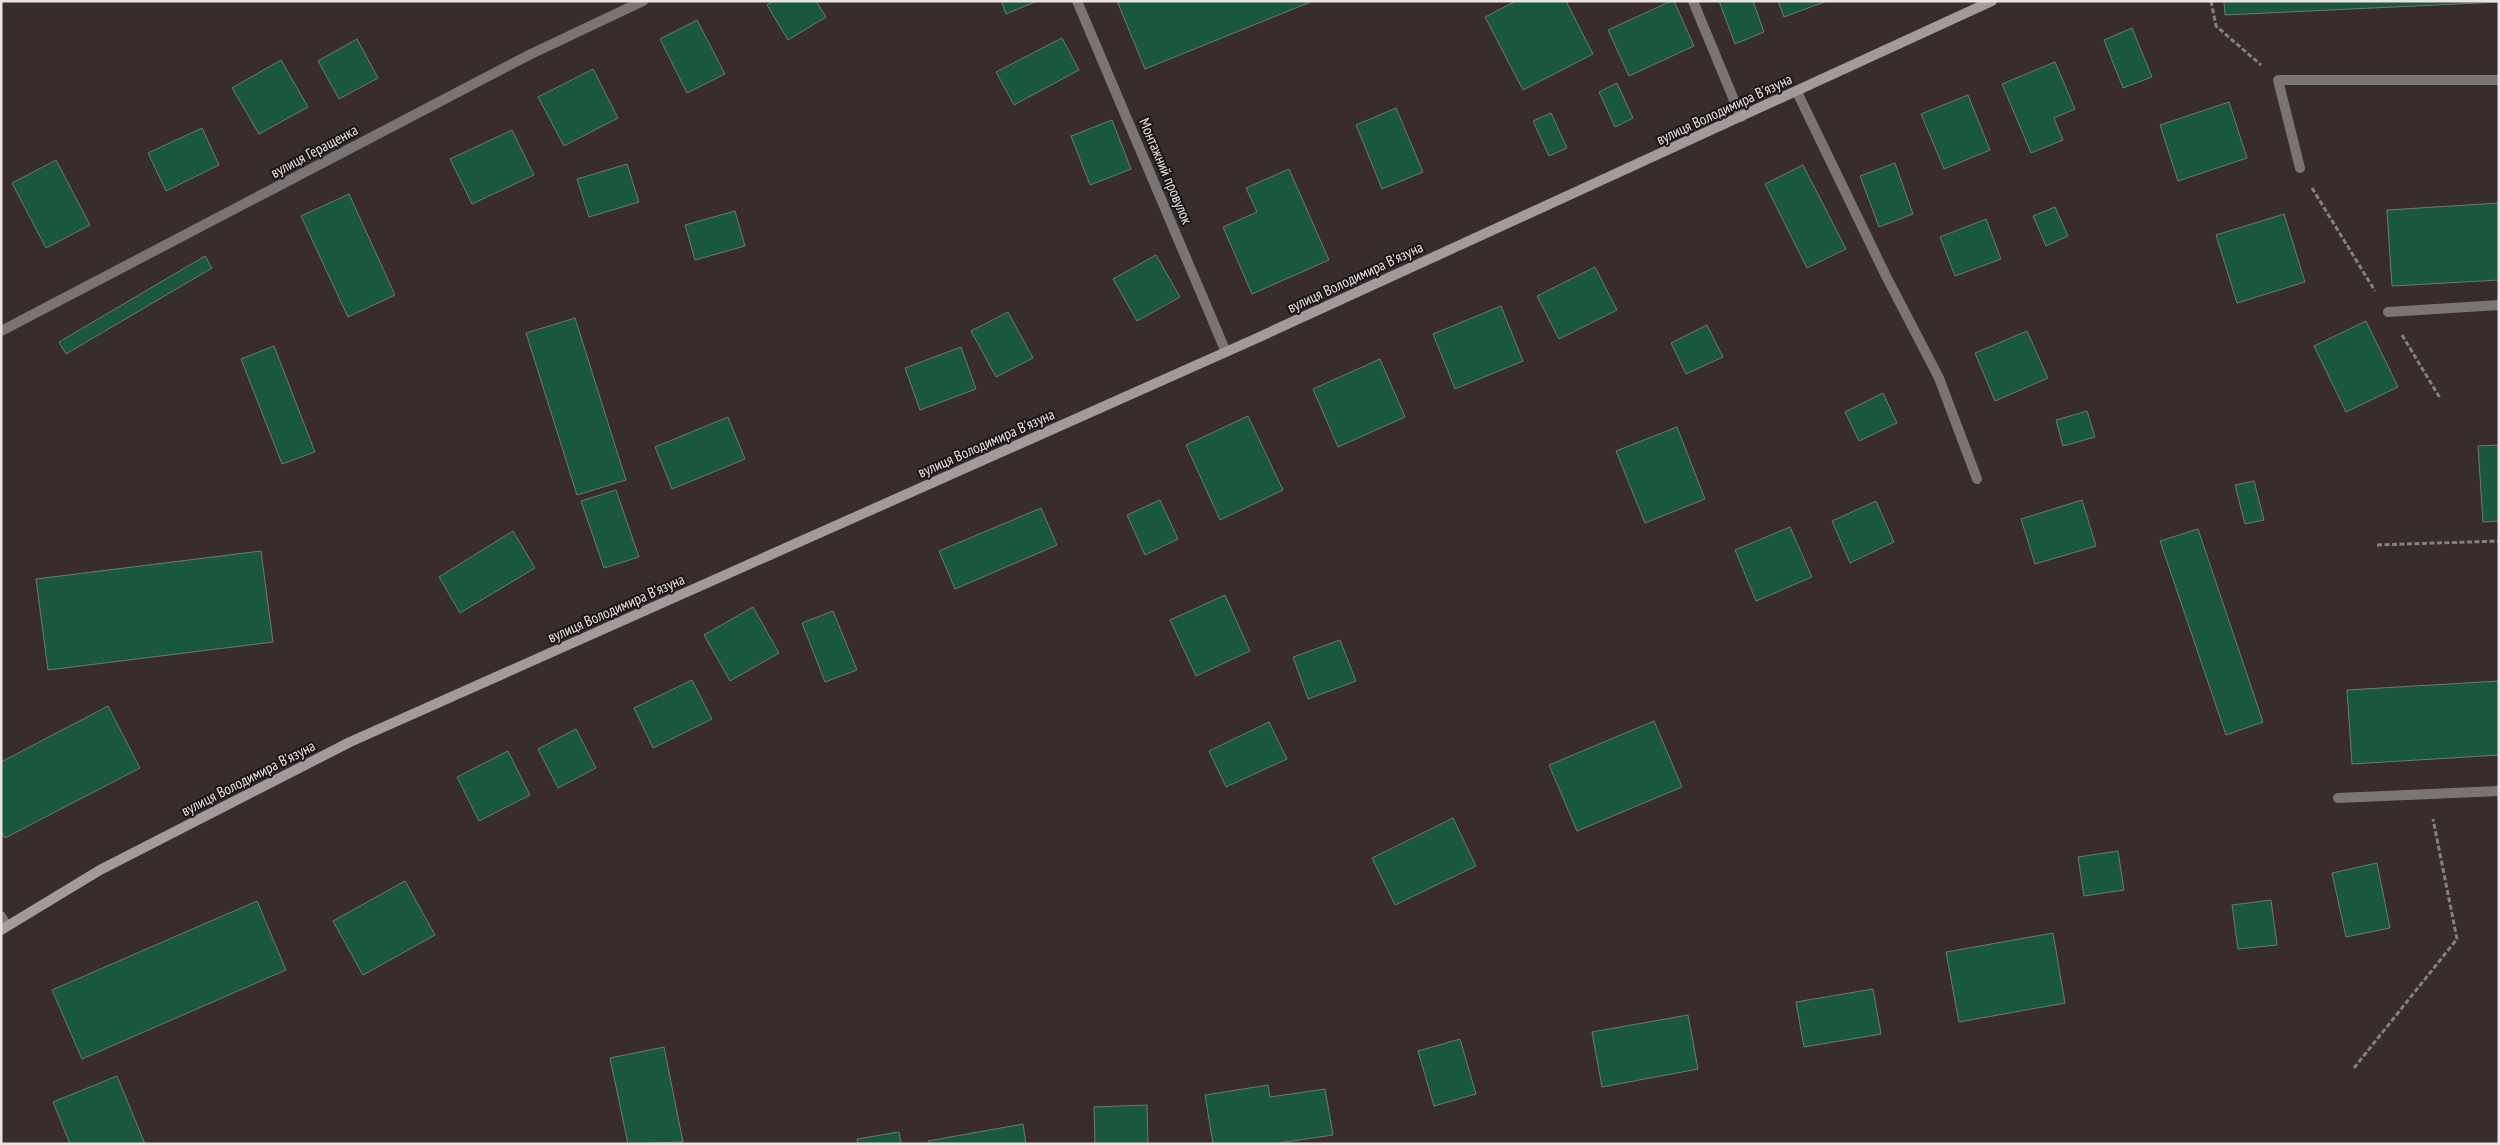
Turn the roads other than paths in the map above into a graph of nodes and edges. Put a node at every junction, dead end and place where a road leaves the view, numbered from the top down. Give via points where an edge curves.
1 (643, 1) edge
2 (1077, 1) edge
3 (1693, 1) edge
4 (1992, 1) edge
5 (2499, 80) edge
6 (1797, 92) junction
7 (1741, 117) junction
8 (2300, 168) road end
9 (2499, 305) edge
10 (2388, 312) road end
11 (1, 332) edge
12 (1226, 352) junction
13 (1977, 479) dead end
14 (2499, 791) edge
15 (2338, 798) dead end
16 (1, 916) edge
17 (4, 928) edge

1 - 11 street, вулиця Геращенка via 520,59
2 - 12 street, Монтажний провулок
3 - 7 street
4 - 6 main road, вулиця Володимира В'язуна
5 - 8 street via 2278,80
6 - 7 main road, вулиця Володимира В'язуна
6 - 13 street via 1939,378
7 - 12 main road, вулиця Володимира В'язуна
9 - 10 street
12 - 17 main road, вулиця Володимира В'язуна via 350,742 100,870
14 - 15 street
16 - 17 street

